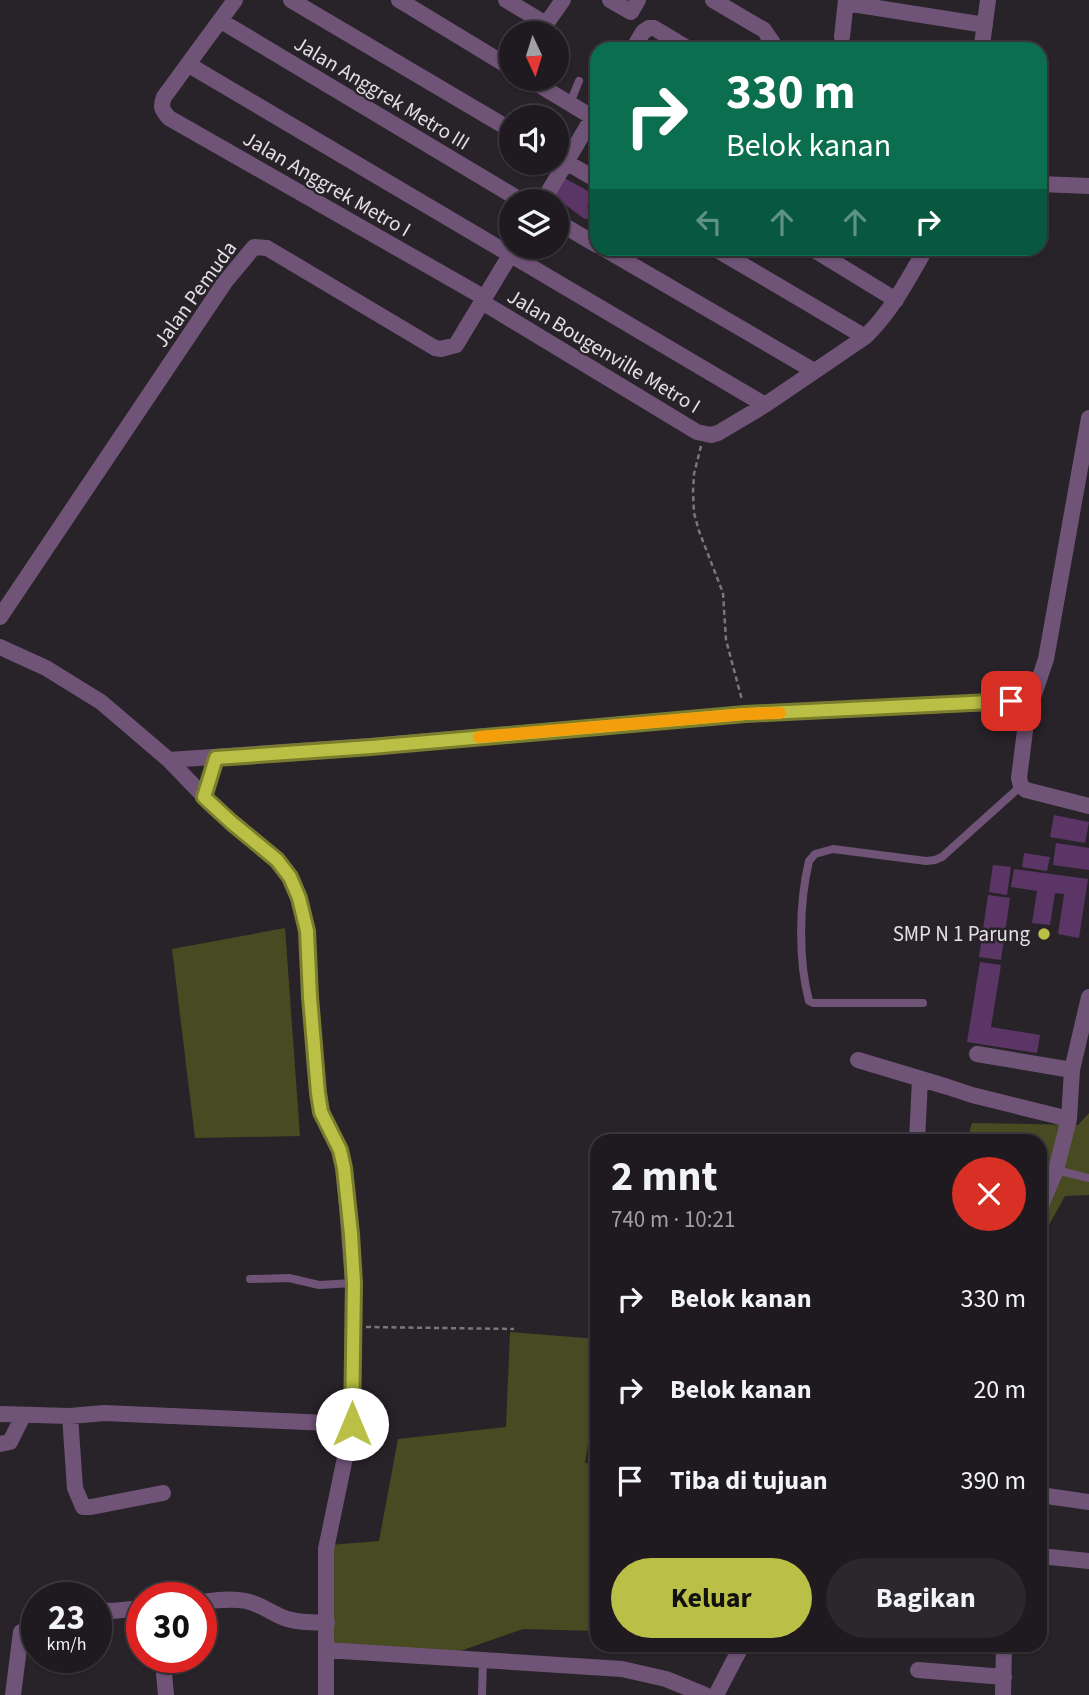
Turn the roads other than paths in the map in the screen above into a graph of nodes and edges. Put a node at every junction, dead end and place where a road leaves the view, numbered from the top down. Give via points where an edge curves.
1 (235, 0) edge
2 (291, 0) edge
3 (399, 0) edge
4 (506, 0) edge
5 (563, 0) edge
6 (610, 0) edge
7 (638, 0) edge
8 (713, 0) edge
9 (988, 0) edge
10 (846, 1) edge
11 (221, 21) junction
12 (985, 25) junction
13 (842, 37) dead end
14 (637, 42) edge
15 (677, 42) edge
16 (772, 42) edge
17 (982, 42) edge
18 (499, 61) edge
19 (189, 65) junction
20 (579, 81) dead end
21 (550, 91) edge
22 (570, 103) junction
23 (590, 113) edge
24 (590, 122) edge
25 (499, 123) edge
26 (569, 149) edge
27 (569, 164) edge
28 (590, 176) edge
29 (1047, 184) edge
30 (1089, 187) edge
31 (502, 189) edge
32 (569, 229) edge
33 (590, 241) edge
34 (499, 243) edge
35 (617, 256) edge
36 (728, 256) edge
37 (824, 256) edge
38 (918, 256) edge
39 (508, 259) edge
40 (526, 259) edge
41 (483, 300) junction
42 (896, 300) junction
43 (865, 337) junction
44 (814, 371) junction
45 (765, 405) junction
46 (1089, 418) edge
47 (0, 617) edge
48 (0, 647) edge
49 (1031, 701) junction
50 (216, 758) junction
51 (169, 760) junction
52 (1021, 786) junction
53 (204, 797) junction
54 (1089, 806) edge
55 (1089, 997) edge
56 (923, 1003) dead end
57 (977, 1054) dead end
58 (858, 1060) dead end
59 (1072, 1070) junction
60 (920, 1079) junction
61 (1069, 1119) junction
62 (917, 1134) edge
63 (1055, 1170) junction
64 (1089, 1178) edge
65 (1047, 1190) edge
66 (250, 1279) dead end
67 (354, 1283) junction
68 (0, 1414) edge
69 (23, 1416) junction
70 (70, 1416) junction
71 (352, 1424) junction
72 (0, 1444) edge
73 (163, 1493) dead end
74 (1047, 1497) edge
75 (1089, 1502) edge
76 (1047, 1557) edge
77 (1089, 1561) edge
78 (217, 1600) edge
79 (327, 1623) junction
80 (21, 1632) dead end
81 (326, 1650) junction
82 (738, 1652) edge
83 (1004, 1652) edge
84 (483, 1659) junction
85 (918, 1670) dead end
86 (164, 1674) dead end
87 (1004, 1677) junction
88 (13, 1695) edge
89 (166, 1695) edge
90 (326, 1695) edge
91 (482, 1695) edge
92 (705, 1695) edge
93 (716, 1695) edge
94 (1003, 1695) edge

1 - 11 street
2 - 25 street
3 - 18 street
4 - 5 street via 546,24
6 - 7 street via 631,12
8 - 16 street via 764,30
9 - 12 street
10 - 12 street
10 - 13 street
11 - 19 street
11 - 31 street, Jalan Anggrek Metro III
12 - 17 street
14 - 15 street via 649,27
19 - 34 street
19 - 41 street, Jalan Anggrek Metro I via 161,104 169,118
20 - 22 lane
21 - 22 street
22 - 23 street
24 - 26 street
27 - 28 street
29 - 30 street
32 - 33 street
35 - 44 street
36 - 43 street
37 - 42 street
38 - 42 street
39 - 41 street, Jalan Pemuda
40 - 45 street
41 - 45 street, Jalan Bougenville Metro I via 705,435 718,433
41 - 47 street, Jalan Pemuda via 456,345 435,348 267,248 254,247 225,282
42 - 43 street
43 - 44 street
44 - 45 street
46 - 49 street via 1046,659
48 - 51 street via 88,693
49 - 50 street via 745,714
49 - 52 street
50 - 51 street
50 - 53 street
51 - 53 street
52 - 54 street
52 - 56 lane via 935,860 833,849 815,853 809,861 801,920 809,1001
53 - 67 street via 277,860 299,898 307,931 318,1093 344,1168
55 - 59 street
57 - 59 street
58 - 60 street
59 - 61 street
60 - 61 street
60 - 62 street
61 - 63 street
63 - 64 lane
63 - 65 street
66 - 67 lane
67 - 71 street
68 - 69 street
69 - 70 street
69 - 72 street via 10,1442
70 - 71 street via 104,1413
70 - 73 street via 75,1489 83,1507
71 - 79 street via 326,1549
74 - 75 street
76 - 77 street
78 - 79 street via 243,1600 290,1620
79 - 81 street
80 - 88 street
81 - 84 street
81 - 90 street
82 - 93 street
83 - 87 street
84 - 91 lane
84 - 92 street via 622,1669 666,1679
85 - 87 street
86 - 89 street
87 - 94 street

